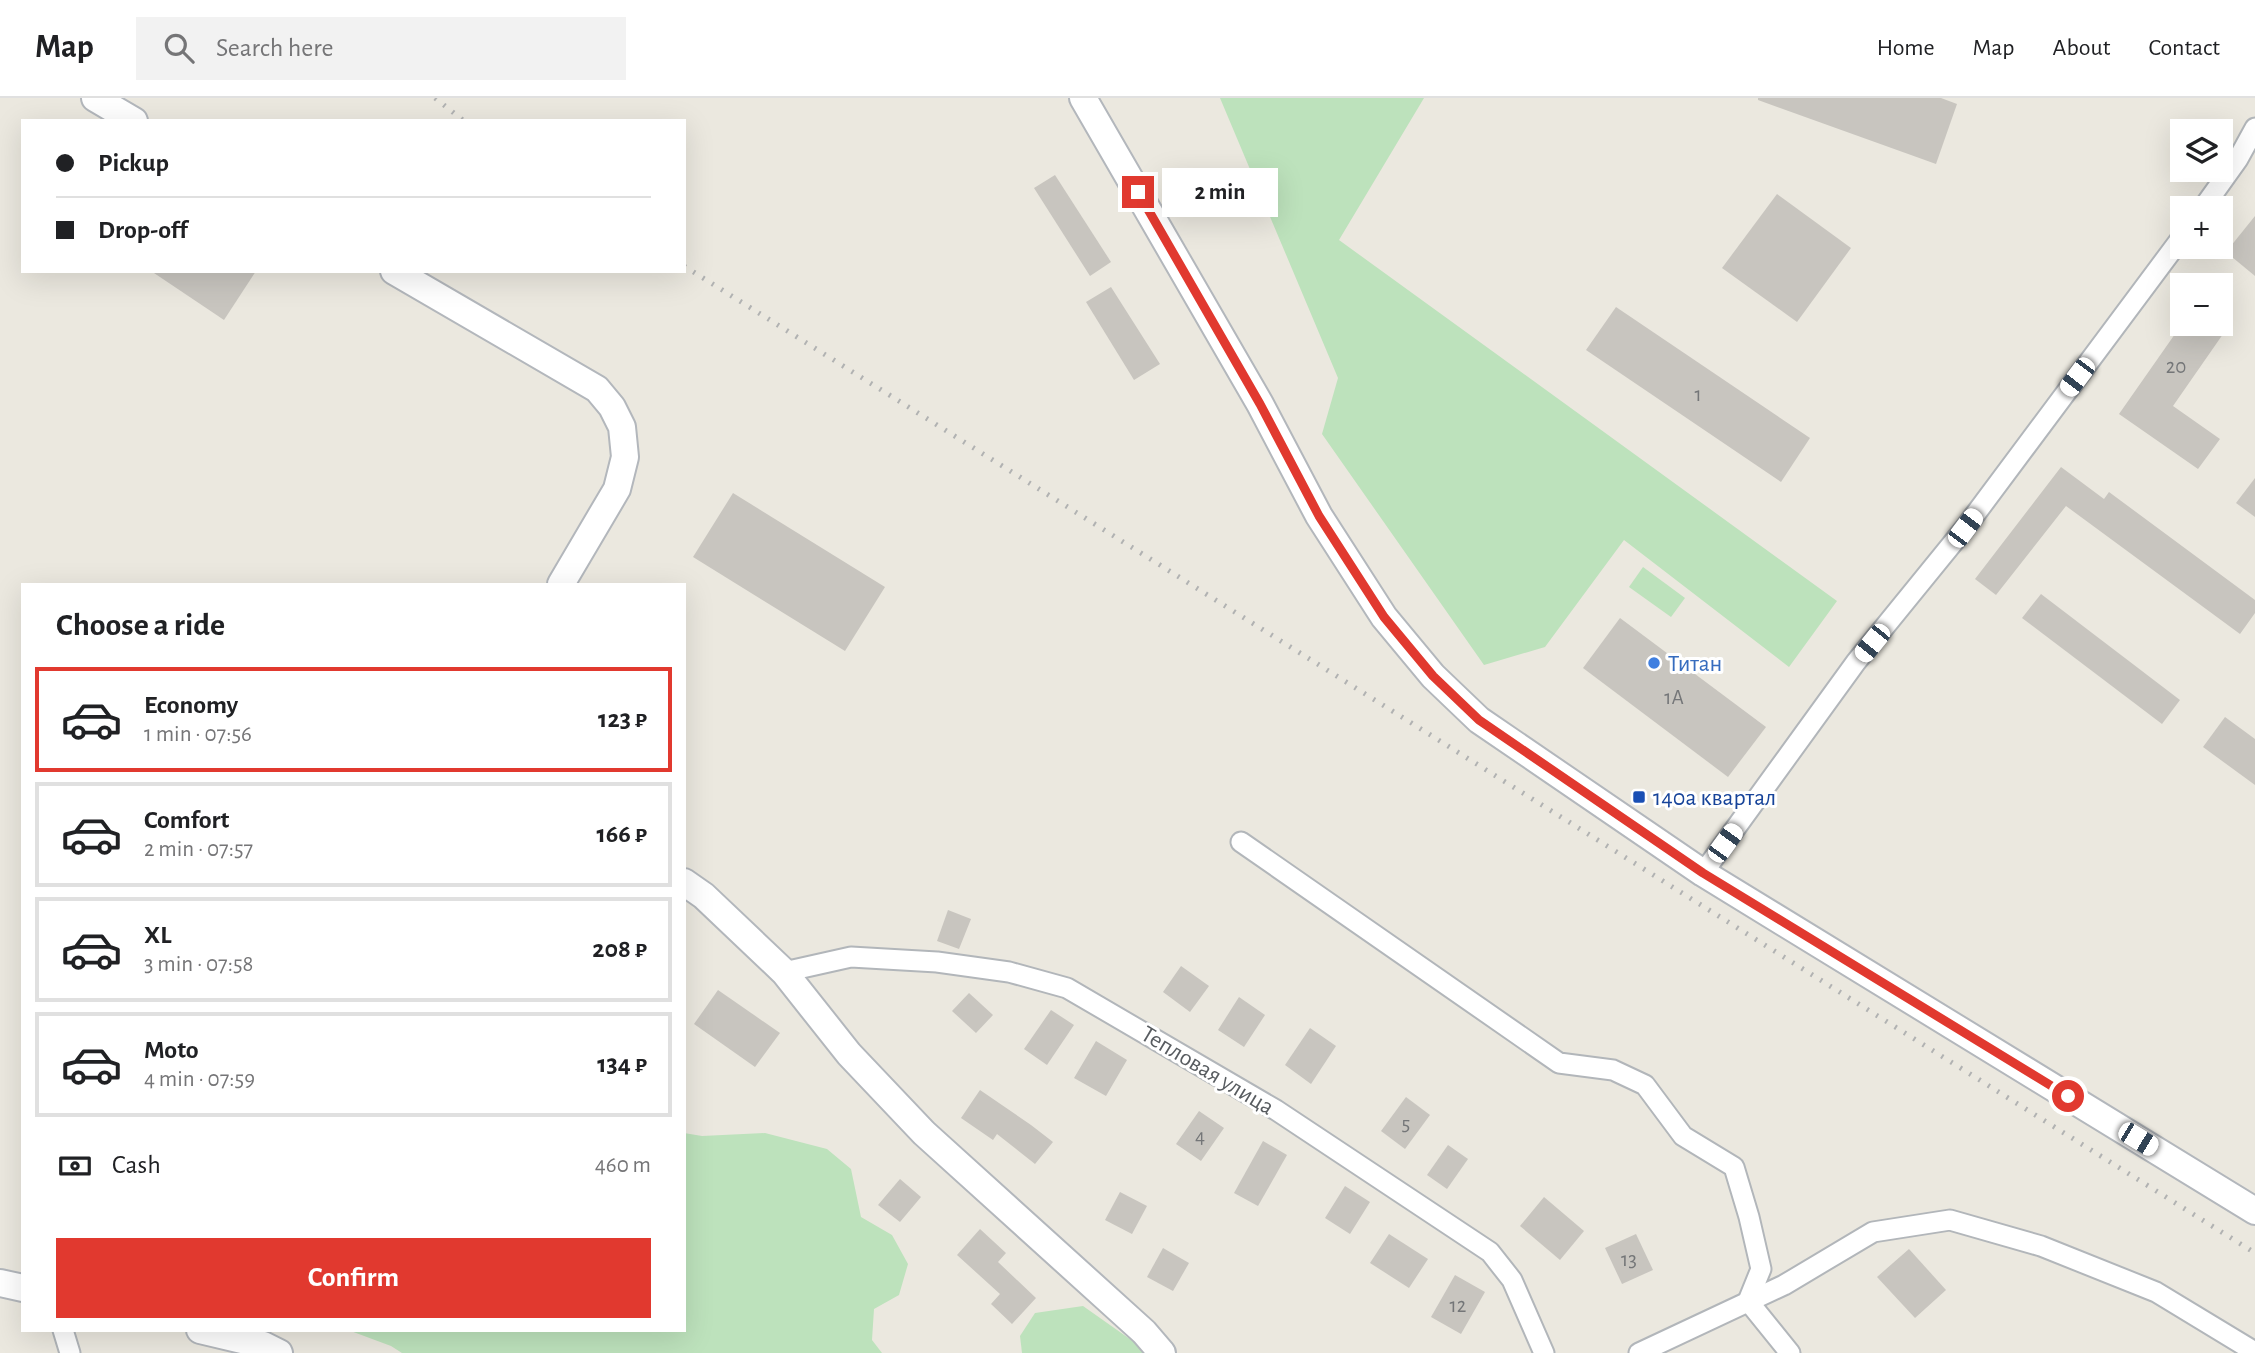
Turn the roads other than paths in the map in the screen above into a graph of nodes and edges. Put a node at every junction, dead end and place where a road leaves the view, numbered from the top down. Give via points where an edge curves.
1 (95, 98) edge
2 (1083, 98) edge
3 (131, 119) edge
4 (2255, 128) edge
5 (2212, 196) edge
6 (2170, 253) edge
7 (397, 273) edge
8 (562, 583) edge
9 (1241, 842) dead end
10 (1703, 873) junction
11 (686, 883) edge
12 (784, 972) junction
13 (2255, 1211) edge
14 (0, 1283) edge
15 (21, 1288) edge
16 (1748, 1301) junction
17 (64, 1332) edge
18 (208, 1332) edge
19 (2255, 1352) edge
20 (70, 1353) edge
21 (279, 1353) edge
22 (1162, 1353) edge
23 (1544, 1353) edge
24 (1639, 1353) edge
25 (1790, 1353) edge

1 - 3 street
2 - 10 street via 1260,404 1319,516 1384,617 1433,676 1479,720
4 - 5 street
6 - 10 street via 1965,528 1856,662
7 - 8 street via 597,389 612,407 622,427 625,457 617,489
9 - 16 street via 1559,1063 1613,1070 1645,1085 1683,1136 1734,1167 1761,1269
10 - 13 street
11 - 12 street
12 - 22 street via 849,1055 924,1133
12 - 23 street, Тепловая улица via 851,957 997,970 1068,988 1276,1110 1490,1252 1512,1280
14 - 15 street
16 - 19 street via 1784,1285 1872,1232 1950,1220 2041,1246 2156,1292
16 - 24 street
16 - 25 street
17 - 20 street
18 - 21 street

